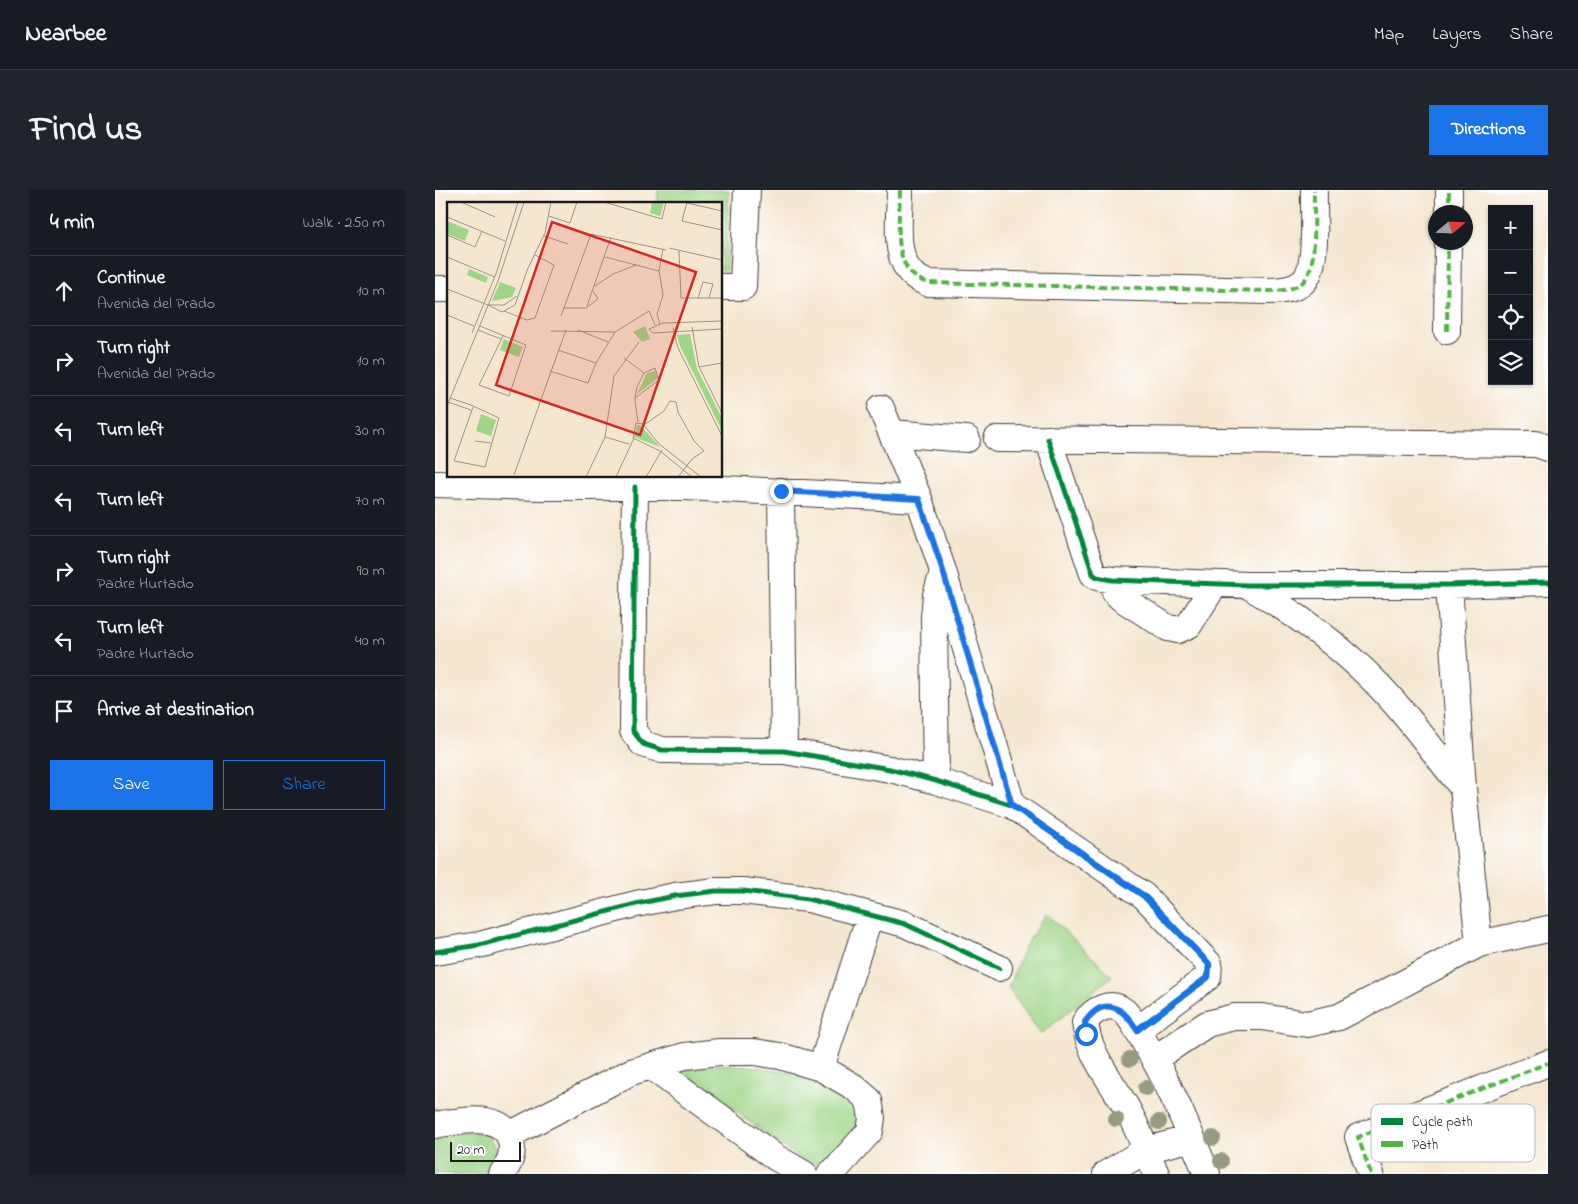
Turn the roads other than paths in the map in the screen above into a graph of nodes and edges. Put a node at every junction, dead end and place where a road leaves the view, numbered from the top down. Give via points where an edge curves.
1 (747, 190) edge
2 (900, 190) edge
3 (1314, 190) edge
4 (1449, 190) edge
5 (1449, 205) edge
6 (1448, 250) edge
7 (723, 287) edge
8 (1447, 331) dead end
9 (881, 408) dead end
10 (892, 433) junction
11 (997, 439) dead end
12 (1048, 439) junction
13 (967, 440) dead end
14 (1548, 448) edge
15 (435, 484) edge
16 (635, 488) junction
17 (781, 491) junction
18 (919, 499) junction
19 (943, 571) junction
20 (1112, 580) junction
21 (1548, 582) edge
22 (1215, 584) junction
23 (1449, 585) junction
24 (1248, 586) junction
25 (783, 751) junction
26 (936, 781) junction
27 (1463, 788) junction
28 (1012, 805) junction
29 (870, 916) junction
30 (1548, 930) edge
31 (1479, 944) junction
32 (435, 952) edge
33 (999, 968) dead end
34 (1137, 1030) junction
35 (1154, 1058) junction
36 (1548, 1063) edge
37 (650, 1066) junction
38 (821, 1068) junction
39 (1443, 1104) edge
40 (435, 1124) edge
41 (1371, 1132) edge
42 (509, 1135) junction
43 (1192, 1138) junction
44 (1146, 1150) junction
45 (502, 1174) edge
46 (804, 1174) edge
47 (830, 1174) edge
48 (1106, 1174) edge
49 (1156, 1174) edge
50 (1207, 1174) edge
51 (1371, 1174) edge

1 - 7 street via 743,287
2 - 3 street via 899,242 903,259 907,269 927,283 1280,291 1302,282 1310,271
4 - 5 street
6 - 8 street
9 - 10 street
10 - 13 street
10 - 18 street
11 - 12 street
12 - 14 street via 1536,444
12 - 20 street via 1093,574
15 - 16 street
16 - 17 street
16 - 25 street via 633,731 643,744 662,750
17 - 18 street
17 - 25 street
18 - 19 street
19 - 26 street via 934,617
19 - 28 street
20 - 22 street
20 - 22 street via 1115,592 1121,598 1168,628 1178,630 1189,625
21 - 23 street
22 - 24 street
23 - 24 street
23 - 27 street
24 - 27 street via 1293,613 1363,670 1398,707
25 - 26 street via 889,769
26 - 28 street
27 - 31 street
28 - 34 street via 1144,896 1209,964 1208,977
29 - 32 street via 767,892 716,891 636,904 479,945
29 - 33 street via 905,924
29 - 38 street
30 - 31 street
31 - 35 street via 1339,1017 1307,1024 1262,1017 1234,1017 1207,1024
34 - 35 street
34 - 44 street via 1117,1008 1096,1010 1085,1022 1092,1051 1128,1110
35 - 43 street
36 - 39 street
37 - 38 street via 685,1056 754,1052
37 - 42 street via 631,1072
37 - 46 street via 775,1157
38 - 47 street via 854,1087 869,1100 871,1110 870,1131
40 - 42 street via 485,1120 500,1126
41 - 51 street via 1358,1137
42 - 45 street via 511,1157
43 - 44 street
43 - 50 street
44 - 48 street
44 - 49 street

